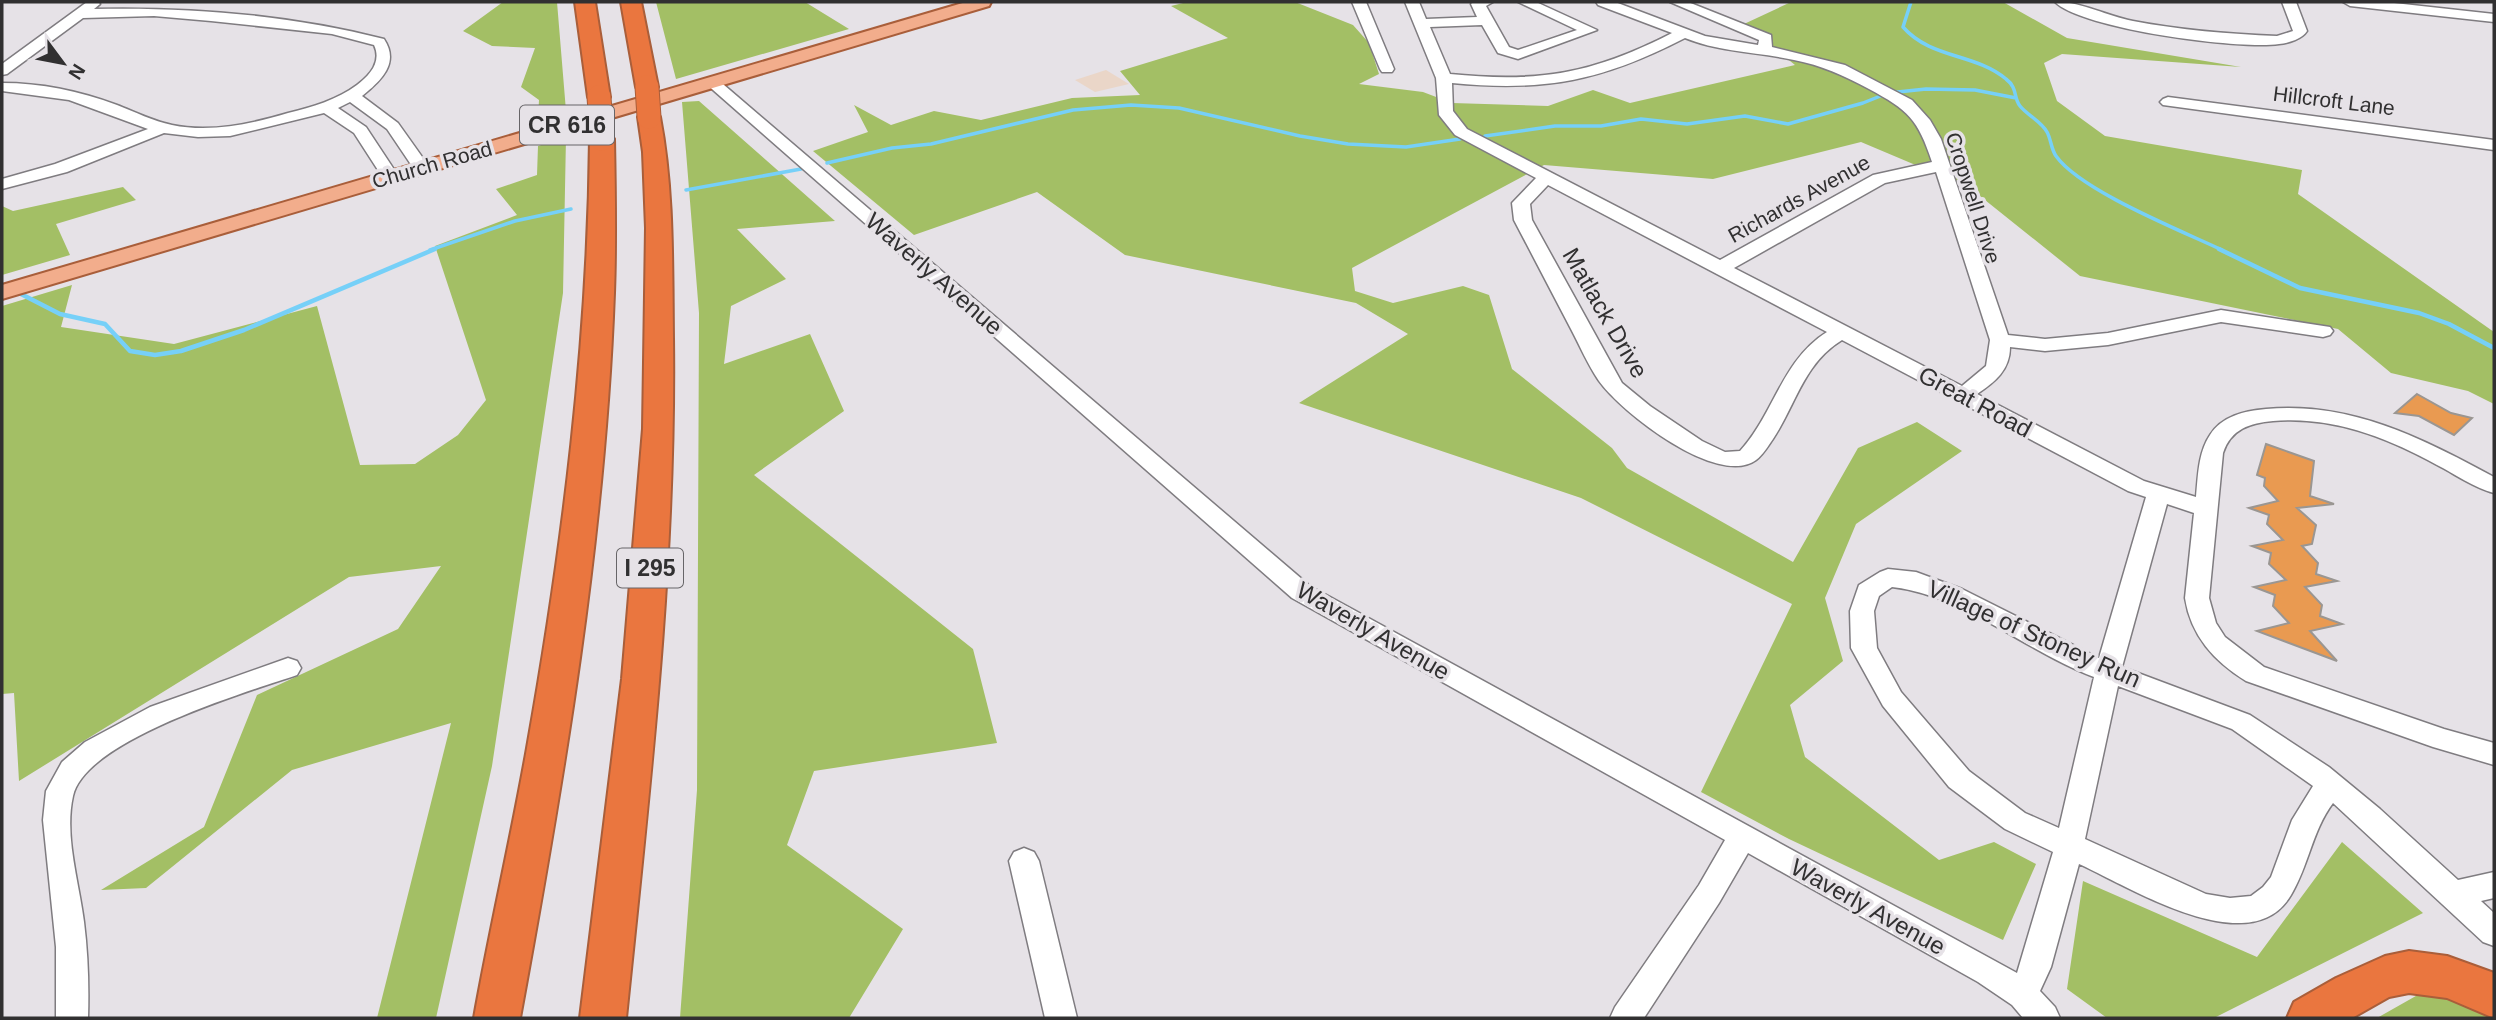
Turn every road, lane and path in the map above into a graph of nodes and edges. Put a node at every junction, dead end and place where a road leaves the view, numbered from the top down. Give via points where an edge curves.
1 (96, 2) edge
2 (584, 2) edge
3 (631, 2) edge
4 (983, 2) edge
5 (1359, 2) edge
6 (1412, 2) edge
7 (1486, 2) edge
8 (1525, 2) edge
9 (1602, 2) edge
10 (1677, 2) edge
11 (2062, 2) edge
12 (2288, 2) edge
13 (2350, 2) edge
14 (80, 14) junction
15 (2494, 18) edge
16 (1486, 20) junction
17 (1423, 23) junction
18 (1684, 33) junction
19 (1764, 51) junction
20 (1387, 69) dead end
21 (2, 71) edge
22 (1444, 78) junction
23 (712, 82) junction
24 (2, 87) edge
25 (351, 96) junction
26 (2168, 102) dead end
27 (326, 107) junction
28 (164, 128) junction
29 (2494, 145) edge
30 (1943, 166) junction
31 (422, 168) junction
32 (391, 177) junction
33 (1546, 177) junction
34 (2, 184) edge
35 (1720, 268) junction
36 (2, 292) edge
37 (1842, 331) junction
38 (2323, 331) dead end
39 (2000, 340) junction
40 (1963, 395) junction
41 (2494, 486) edge
42 (2158, 495) junction
43 (2207, 509) junction
44 (288, 668) dead end
45 (2108, 672) junction
46 (2494, 754) edge
47 (2330, 785) junction
48 (535, 827) junction
49 (1741, 838) junction
50 (2068, 846) junction
51 (1024, 861) dead end
52 (2494, 885) edge
53 (2454, 894) junction
54 (2494, 932) edge
55 (2023, 995) junction
56 (2494, 996) edge
57 (607, 1013) edge
58 (72, 1018) edge
59 (474, 1018) edge
60 (497, 1018) edge
61 (1061, 1018) edge
62 (1626, 1018) edge
63 (2045, 1018) edge
64 (2310, 1018) edge

1 - 14 street
2 - 48 highway, bridge via 602,139 600,295 572,593
3 - 57 highway, I 295 via 655,152 659,416 641,679
4 - 23 main road, Church Road / CR 616
5 - 20 street
6 - 17 street, Great Road
7 - 16 street via 1478,5
8 - 16 street via 1590,30 1518,55 1503,50
9 - 18 street, Cropwell Drive
10 - 19 street via 1766,38
11 - 12 street via 2080,12 2124,23 2278,40 2300,31
13 - 15 street
14 - 21 street
14 - 25 street via 154,12 211,17 332,30 379,42 386,51 379,72
16 - 17 street
17 - 22 street, Great Road
18 - 19 street, Cropwell Drive
18 - 22 street via 1629,60 1569,80 1516,84
19 - 30 street, Cropwell Drive via 1840,68 1907,103 1930,132
22 - 33 street, Great Road via 1445,112 1455,126
23 - 31 main road, Church Road / CR 616
23 - 49 street, Waverly Avenue via 1301,592
24 - 28 street via 66,94
25 - 27 street
25 - 31 street via 387,118
26 - 29 street, Hillcroft Lane
27 - 28 street via 234,130
27 - 32 street via 360,130
28 - 34 street via 79,162
30 - 35 street, Richards Avenue via 1879,179
30 - 39 street, Cropwell Drive
31 - 32 main road, Church Road / CR 616
32 - 36 main road, Church Road / CR 616
33 - 35 street, Great Road
33 - 37 street, Matlack Drive via 1521,203 1523,220 1607,378 1625,399 1706,452 1727,460 1748,456 1805,361
35 - 37 street, Great Road
37 - 40 street, Great Road
38 - 39 street via 2221,316 2108,339 2045,345
39 - 40 street via 1998,366
40 - 42 street, Great Road
41 - 43 street via 2380,430 2301,412 2249,417 2222,432 2212,453
42 - 43 street, Great Road
42 - 45 street
43 - 46 street via 2198,613 2217,646 2234,661 2280,683
44 - 58 street via 132,727 94,747 73,765 60,790 58,812 70,925
45 - 47 street, Village of Stoney Run via 2241,722
45 - 50 street
45 - 50 street, Village of Stoney Run via 1916,581 1888,578 1879,582 1868,591 1862,611 1864,648 1892,699 1944,763 1996,809
47 - 50 street, Village of Stoney Run via 2304,823 2282,886 2262,906 2231,913 2214,911
47 - 53 street, Village of Stoney Run
48 - 59 highway
48 - 60 highway
49 - 55 street, Waverly Avenue via 1989,972
49 - 62 street
50 - 55 street via 2036,967
51 - 61 street
52 - 53 street
53 - 54 street, Village of Stoney Run
55 - 63 street, Waverly Avenue
56 - 64 highway via 2466,982 2397,974

